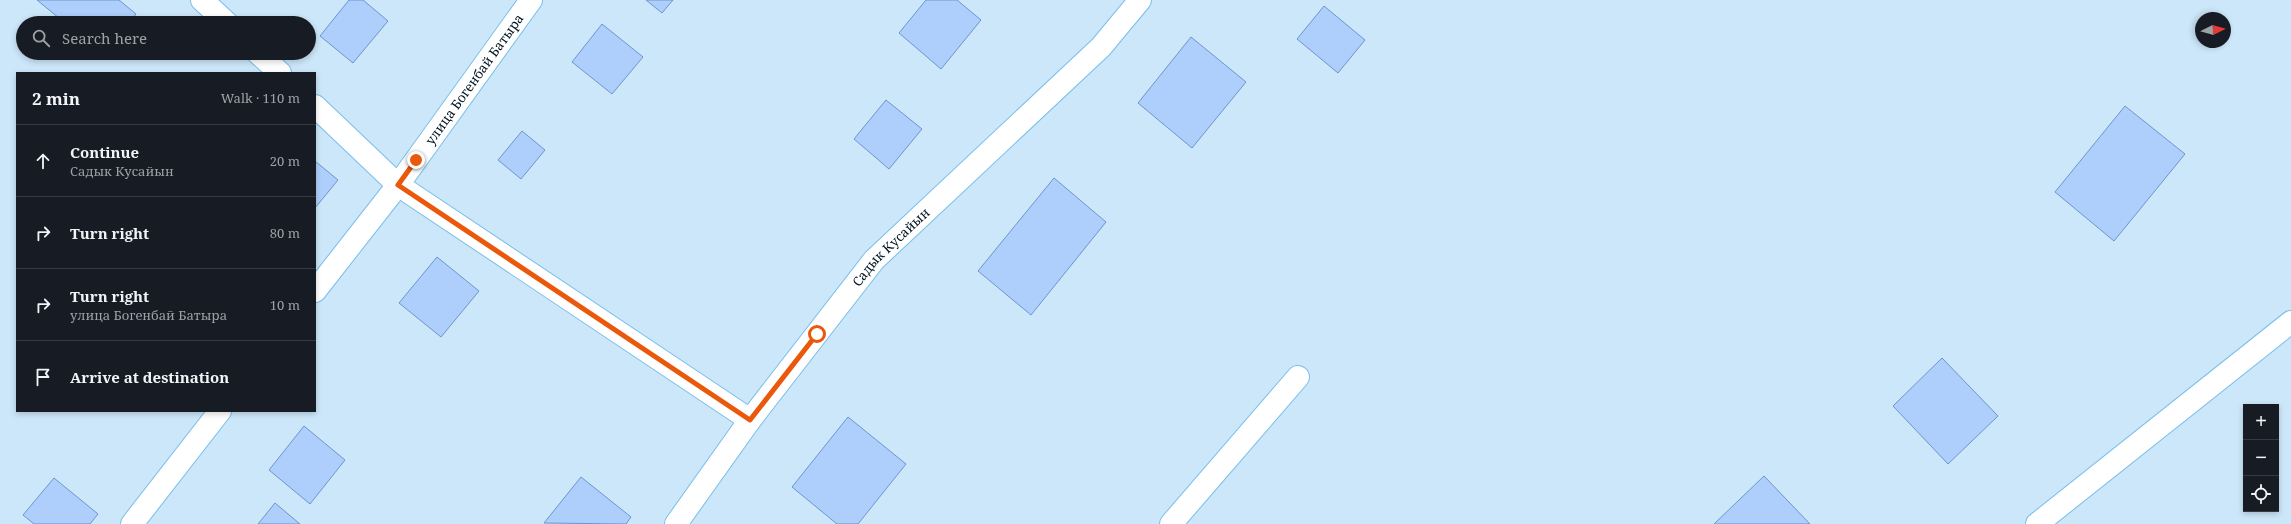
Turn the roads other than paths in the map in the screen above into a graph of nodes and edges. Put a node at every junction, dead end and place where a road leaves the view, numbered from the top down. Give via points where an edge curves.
1 (202, 0) edge
2 (530, 0) edge
3 (1140, 0) edge
4 (219, 16) edge
5 (266, 60) edge
6 (279, 72) edge
7 (316, 107) edge
8 (398, 185) junction
9 (316, 290) edge
10 (2291, 322) edge
11 (1298, 377) dead end
12 (219, 412) edge
13 (750, 420) junction
14 (132, 524) edge
15 (676, 524) edge
16 (1171, 524) edge
17 (2037, 524) edge

1 - 4 street
2 - 8 street, улица Богенбай Батыра
3 - 13 street, Садык Кусайын via 1101,47 874,260
5 - 6 street
7 - 8 street
8 - 9 street, улица Богенбай Батыра
8 - 13 street
10 - 17 street
11 - 16 street
12 - 14 street
13 - 15 street, Садык Кусайын

